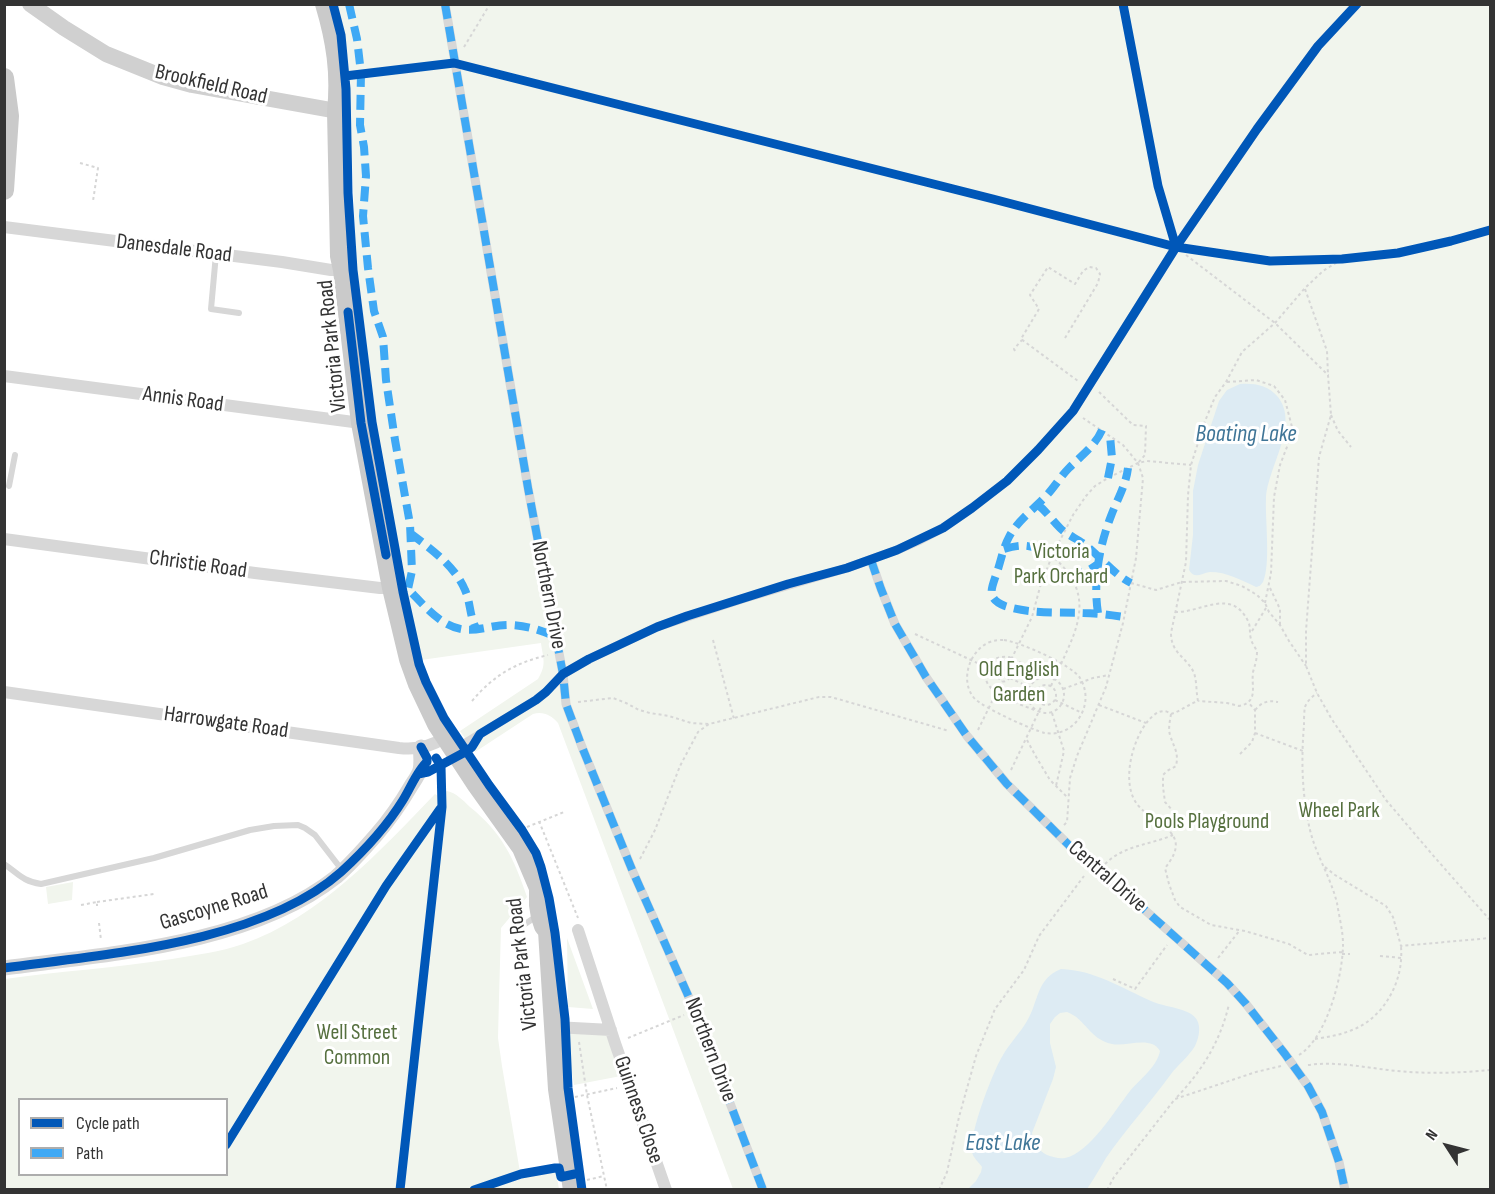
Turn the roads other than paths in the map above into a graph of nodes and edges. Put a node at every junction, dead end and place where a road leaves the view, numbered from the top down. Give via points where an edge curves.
1 (30, 4) edge
2 (325, 4) edge
3 (445, 4) edge
4 (1357, 4) edge
5 (4, 78) edge
6 (337, 111) junction
7 (4, 190) edge
8 (4, 227) edge
9 (216, 254) junction
10 (343, 270) junction
11 (239, 313) dead end
12 (4, 376) edge
13 (362, 423) junction
14 (15, 455) dead end
15 (9, 486) dead end
16 (4, 539) edge
17 (871, 560) junction
18 (392, 588) junction
19 (563, 674) junction
20 (4, 692) edge
21 (449, 744) junction
22 (421, 747) junction
23 (4, 864) edge
24 (343, 871) junction
25 (541, 917) junction
26 (516, 930) dead end
27 (578, 930) road end
28 (4, 968) edge
29 (555, 1027) junction
30 (611, 1030) junction
31 (576, 1184) edge
32 (666, 1190) edge
33 (763, 1190) edge
34 (1345, 1190) edge

1 - 6 main road, Brookfield Road via 106,54 163,77
2 - 6 main road, Victoria Park Road via 338,67
3 - 19 street, Northern Drive
4 - 17 street via 1318,46 1257,129 1176,247 1073,411 1007,481 972,508 920,540
5 - 7 main road via 9,116
6 - 10 main road, Victoria Park Road
8 - 9 street, Danesdale Road
9 - 10 street, Danesdale Road
9 - 11 lane via 211,309
10 - 13 main road, Victoria Park Road
12 - 13 street, Annis Road
13 - 18 main road, Victoria Park Road
14 - 15 lane
16 - 18 street, Christie Road
17 - 19 street via 687,616 635,637
17 - 34 street, Central Drive via 895,624 969,739 1007,784 1094,869 1233,989 1292,1064 1322,1112
18 - 21 main road, Victoria Park Road via 418,684
19 - 21 street via 536,700
19 - 33 street, Northern Drive via 566,704 582,747 695,1011
20 - 22 street, Harrowgate Road via 399,748
21 - 22 street, Harrowgate Road
21 - 25 main road, Victoria Park Road via 522,849 539,888
22 - 24 street, Gascoyne Road via 421,766 403,801
23 - 24 lane via 20,877 42,884 250,830 298,825 315,835
24 - 28 street, Gascoyne Road via 289,906 206,936
25 - 26 lane
25 - 29 main road, Victoria Park Road via 548,931
27 - 30 street, Guinness Close
29 - 30 street, Guinness Close
29 - 31 main road, Victoria Park Road via 558,1089
30 - 32 street, Guinness Close

